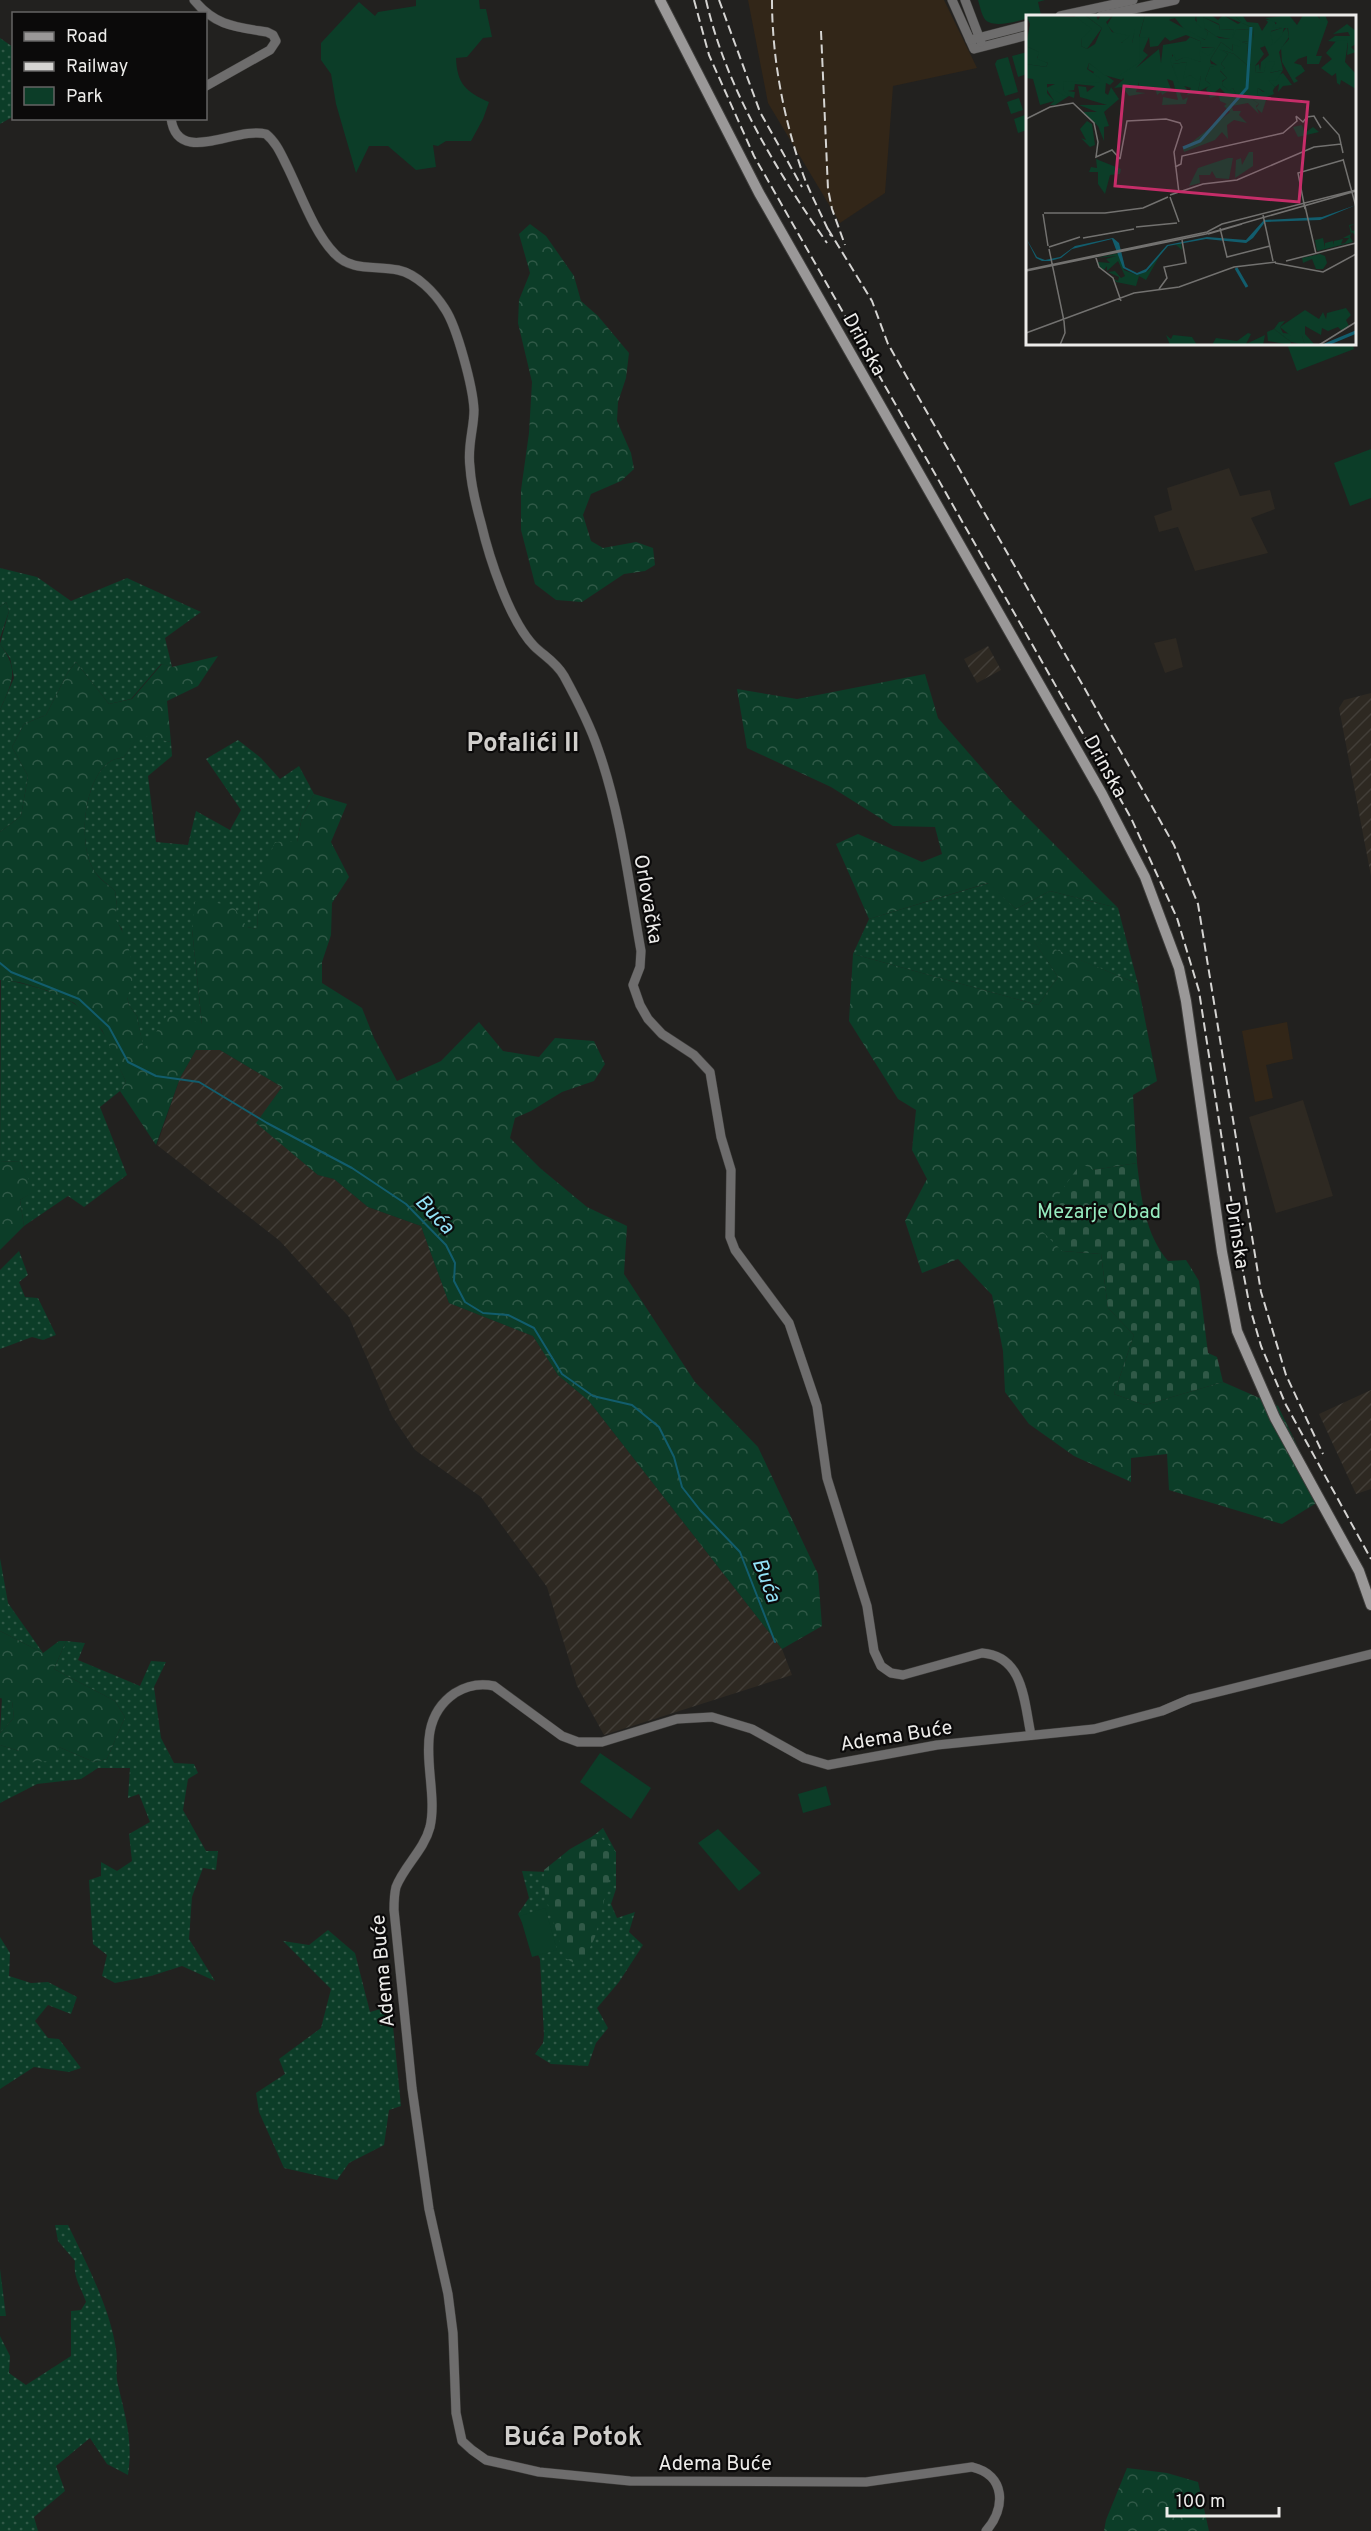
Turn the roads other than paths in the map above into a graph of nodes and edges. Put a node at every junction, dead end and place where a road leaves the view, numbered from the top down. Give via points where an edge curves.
1 (194, 0) edge
2 (660, 0) edge
3 (952, 0) edge
4 (965, 0) edge
5 (1133, 0) edge
6 (1175, 0) edge
7 (205, 12) edge
8 (207, 14) edge
9 (1065, 15) edge
10 (1106, 15) edge
11 (1026, 25) edge
12 (1026, 36) edge
13 (974, 38) junction
14 (207, 85) edge
15 (171, 120) edge
16 (1371, 1605) edge
17 (1371, 1654) edge
18 (1031, 1735) junction
19 (986, 2531) edge

1 - 7 street
2 - 16 main road, Drinska via 765,204 1097,784 1145,877 1169,938 1186,1001 1222,1252 1238,1331 1275,1418 1359,1571
3 - 13 street
4 - 13 street
5 - 9 street
6 - 10 street
8 - 14 street via 227,25 267,32 276,41 270,50
11 - 13 street
12 - 13 street via 978,48
15 - 18 street, Orlovačka via 178,138 194,145 249,132 266,134 280,151 334,254 352,265 400,270 415,277 446,310 473,399 470,468 496,576 533,645 564,675 598,748 613,798 641,951 633,985 636,997 655,1027 694,1055 710,1072 731,1170 730,1237 794,1335 817,1406 827,1478 867,1606 872,1645 881,1666 903,1675 982,1653 1006,1660 1020,1682
17 - 18 street, Adema Buće via 1190,1699 1108,1726
18 - 19 street, Adema Buće via 892,1752 828,1765 804,1758 752,1729 712,1717 677,1719 602,1742 578,1742 562,1736 494,1686 473,1685 447,1700 433,1720 427,1751 433,1812 429,1829 394,1895 412,2088 429,2209 448,2294 456,2413 462,2441 486,2460 553,2474 630,2481 866,2482 972,2468 995,2480 999,2492 997,2513

